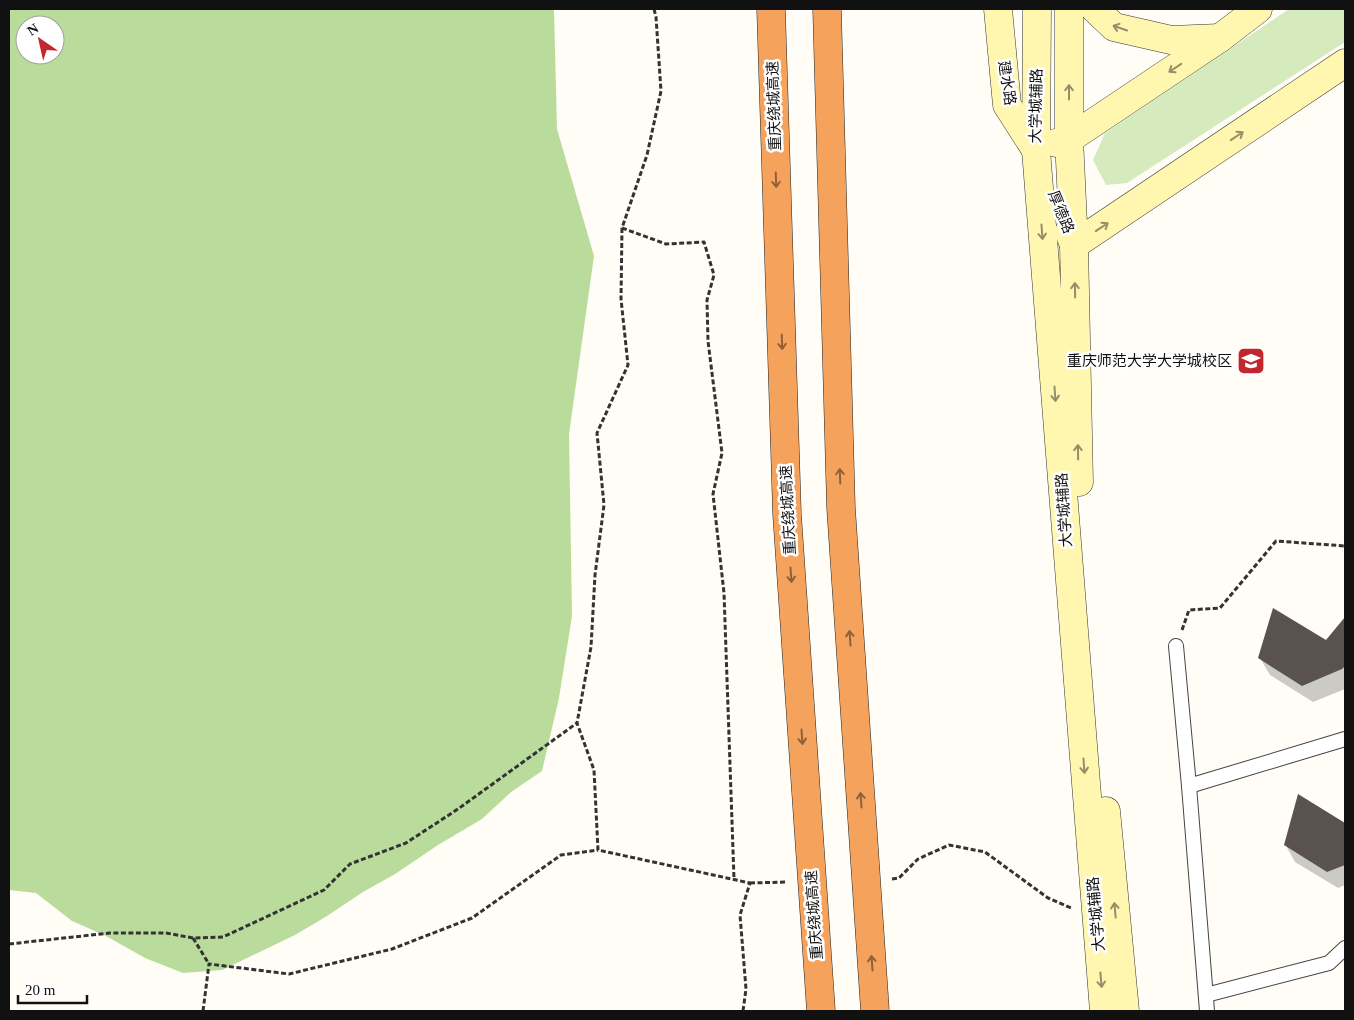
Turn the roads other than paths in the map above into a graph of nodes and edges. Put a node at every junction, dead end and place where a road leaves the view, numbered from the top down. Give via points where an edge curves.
1 (771, 9) edge
2 (827, 9) edge
3 (998, 9) edge
4 (1037, 9) edge
5 (1069, 9) edge
6 (1095, 9) edge
7 (1258, 9) edge
8 (1220, 38) junction
9 (1345, 63) edge
10 (1069, 139) junction
11 (1036, 150) junction
12 (1074, 245) junction
13 (1176, 646) road end
14 (1345, 739) edge
15 (1190, 786) junction
16 (1345, 948) edge
17 (1206, 995) junction
18 (821, 1011) edge
19 (875, 1011) edge
20 (1104, 1011) edge
21 (1125, 1011) edge
22 (1207, 1011) edge

1 -> 18 highway, 重庆绕城高速 via 787,514
19 -> 2 highway via 841,508
3 - 11 street, 建水路 via 1007,105
4 - 11 street, 大学城辅路
10 -> 5 street, 大学城辅路
8 -> 6 street via 1170,40 1114,27
7 - 8 street
8 -> 10 street
12 -> 9 street, 厚德路
10 - 11 street
10 - 12 street, 大学城辅路
11 - 12 street, 厚德路
11 -> 20 street, 大学城辅路
21 -> 12 street, 大学城辅路 via 1080,536
13 - 15 lane
14 - 15 lane
15 - 17 lane
16 - 17 lane via 1330,963
17 - 22 lane

